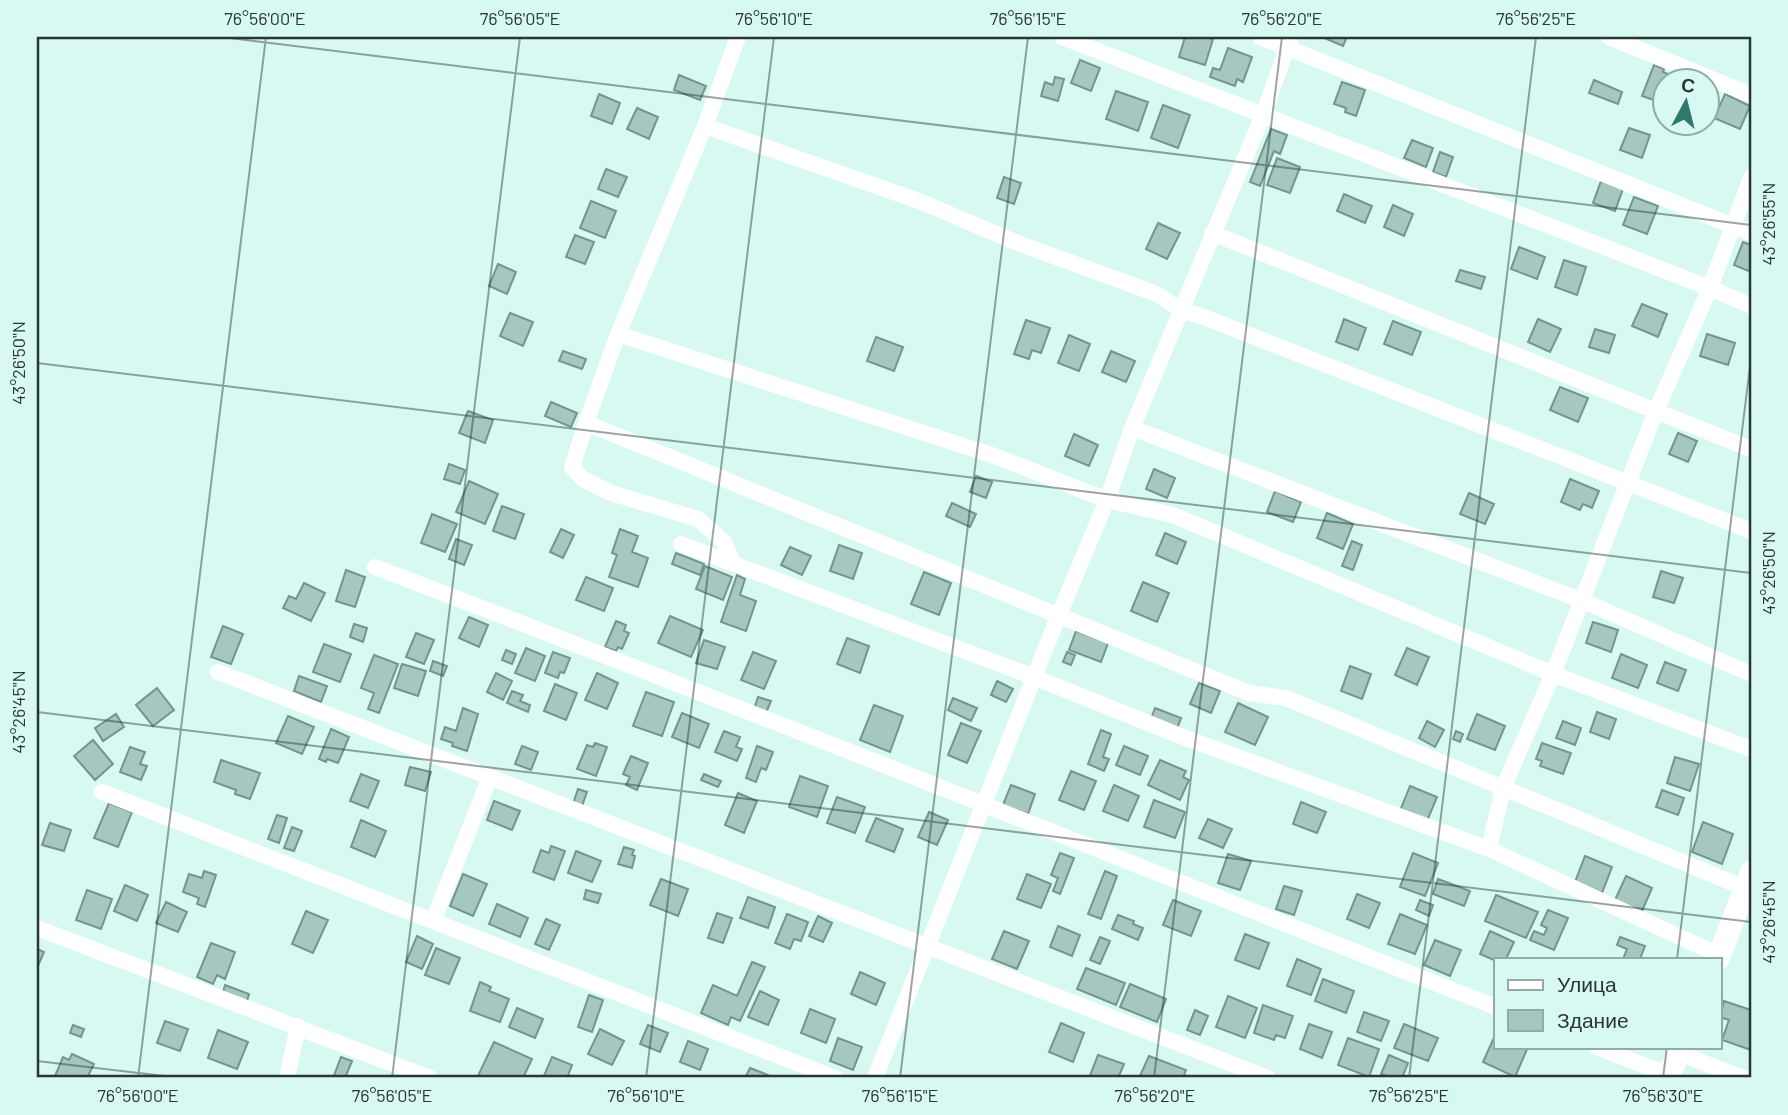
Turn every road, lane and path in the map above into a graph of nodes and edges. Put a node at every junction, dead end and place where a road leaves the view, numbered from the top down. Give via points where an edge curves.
1 (738, 37) edge
2 (1062, 37) edge
3 (1260, 37) edge
4 (1609, 37) edge
5 (1289, 42) edge
6 (1751, 95) edge
7 (1262, 115) junction
8 (705, 126) junction
9 (1751, 178) edge
10 (1733, 226) junction
11 (1212, 233) junction
12 (1751, 233) edge
13 (1710, 288) junction
14 (1751, 306) edge
15 (1181, 311) junction
16 (618, 334) junction
17 (1656, 411) junction
18 (586, 423) junction
19 (1132, 428) junction
20 (1751, 449) edge
21 (1628, 483) junction
22 (1107, 500) junction
23 (1751, 531) edge
24 (681, 544) dead end
25 (733, 564) junction
26 (375, 567) dead end
27 (1583, 601) junction
28 (1058, 617) junction
29 (218, 673) dead end
30 (1553, 674) junction
31 (1751, 674) edge
32 (1034, 677) junction
33 (1751, 749) edge
34 (490, 778) junction
35 (1503, 788) junction
36 (102, 792) dead end
37 (983, 806) junction
38 (1489, 849) junction
39 (1748, 880) edge
40 (433, 921) junction
41 (37, 928) edge
42 (927, 946) junction
43 (1718, 957) edge
44 (1494, 1006) edge
45 (298, 1026) junction
46 (1599, 1048) edge
47 (1679, 1050) edge
48 (1669, 1077) edge
49 (286, 1078) edge
50 (430, 1078) edge
51 (835, 1078) edge
52 (875, 1078) edge
53 (1268, 1078) edge
54 (1743, 1078) edge

1 - 8 street
2 - 7 street
3 - 5 street
4 - 6 street
5 - 7 street
5 - 10 street
7 - 11 street
7 - 13 street
8 - 15 street via 919,201 1157,294
8 - 16 street
9 - 10 street
10 - 12 street
10 - 13 street
11 - 15 street
11 - 17 street
13 - 14 street
13 - 17 street
15 - 19 street
15 - 21 street
16 - 18 street
16 - 22 street via 992,455
17 - 20 street
17 - 21 street
18 - 25 street via 572,467 583,479 611,493 698,519 724,542
18 - 28 street
19 - 22 street
19 - 27 street
21 - 23 street
21 - 27 street
22 - 28 street
22 - 30 street via 1173,515
24 - 25 street
25 - 32 street
26 - 37 street via 650,671
27 - 30 street
27 - 31 street
28 - 32 street
28 - 35 street via 1249,693 1286,698
29 - 34 street
30 - 33 street
30 - 35 street
32 - 37 street
32 - 38 street
34 - 40 street
34 - 42 street
35 - 38 street
35 - 39 street
36 - 40 street
37 - 42 street
37 - 44 street
38 - 43 street
39 - 43 street
40 - 51 street
41 - 45 street
42 - 52 street
42 - 53 street
45 - 49 street
45 - 50 street
46 - 48 street
47 - 48 street
47 - 54 street

